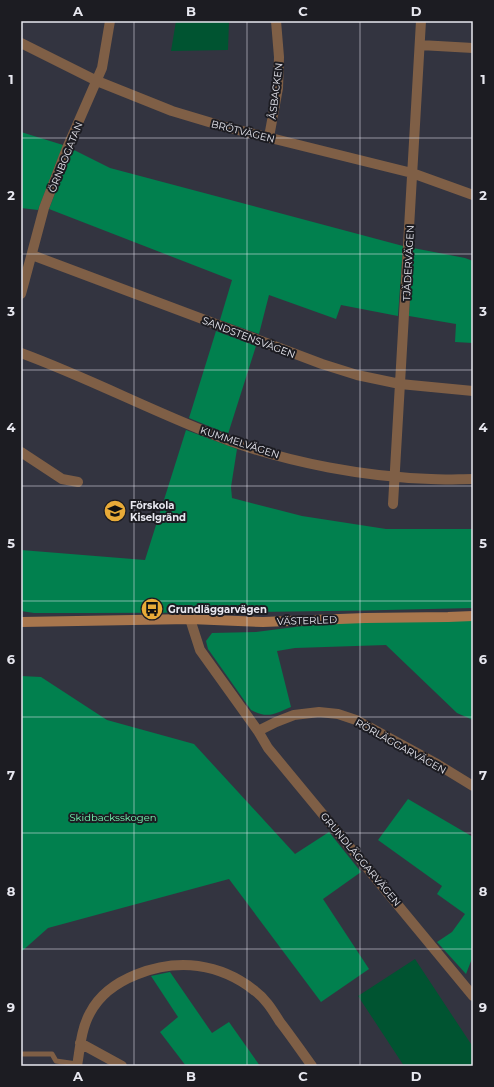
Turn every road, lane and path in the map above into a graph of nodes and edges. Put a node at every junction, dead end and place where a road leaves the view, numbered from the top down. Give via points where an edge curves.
1 (110, 21) edge
2 (276, 21) edge
3 (421, 21) edge
4 (21, 43) edge
5 (420, 45) junction
6 (473, 48) edge
7 (97, 81) junction
8 (269, 137) junction
9 (412, 173) junction
10 (473, 195) edge
11 (32, 254) junction
12 (21, 294) edge
13 (21, 353) edge
14 (400, 384) junction
15 (473, 391) edge
16 (21, 452) edge
17 (396, 476) junction
18 (473, 479) edge
19 (78, 482) dead end
20 (393, 504) dead end
21 (473, 616) edge
22 (190, 619) junction
23 (21, 622) edge
24 (258, 731) junction
25 (473, 786) edge
26 (473, 996) edge
27 (80, 1043) junction
28 (21, 1054) edge
29 (77, 1065) edge
30 (122, 1066) edge
31 (312, 1066) edge

1 - 7 street, ÖRNBOGATAN via 102,68
2 - 8 street, ÅSBACKEN via 278,88
3 - 5 street, TJÄDERVÄGEN
4 - 7 street, BRÖTVÄGEN
5 - 6 street
5 - 9 street, TJÄDERVÄGEN
7 - 8 street, BRÖTVÄGEN via 172,111
7 - 11 street, ÖRNBOGATAN via 67,148 47,202
8 - 9 street, BRÖTVÄGEN
9 - 10 street, BRÖTVÄGEN
9 - 14 street, TJÄDERVÄGEN
11 - 12 street, ÖRNBOGATAN
11 - 14 street, SANDSTENSVÄGEN via 322,364
13 - 17 street, KUMMELVÄGEN via 230,441 291,459 355,472
14 - 15 street, SANDSTENSVÄGEN
14 - 17 street, TJÄDERVÄGEN
16 - 19 street via 62,479
17 - 18 street, KUMMELVÄGEN
17 - 20 street, TJÄDERVÄGEN
21 - 22 street, VÄSTERLED via 263,622
22 - 23 street, VÄSTERLED
22 - 24 street, GRUNDLÄGGARVÄGEN via 200,650
24 - 25 street, RÖRLÄGGARVÄGEN via 294,715 319,712 338,714 356,720
24 - 26 street, GRUNDLÄGGARVÄGEN via 268,748
27 - 29 street
27 - 30 street
27 - 31 street via 90,1013 98,1001 114,987 147,971 197,966 235,977 256,991
28 - 29 lane via 52,1054 56,1060

